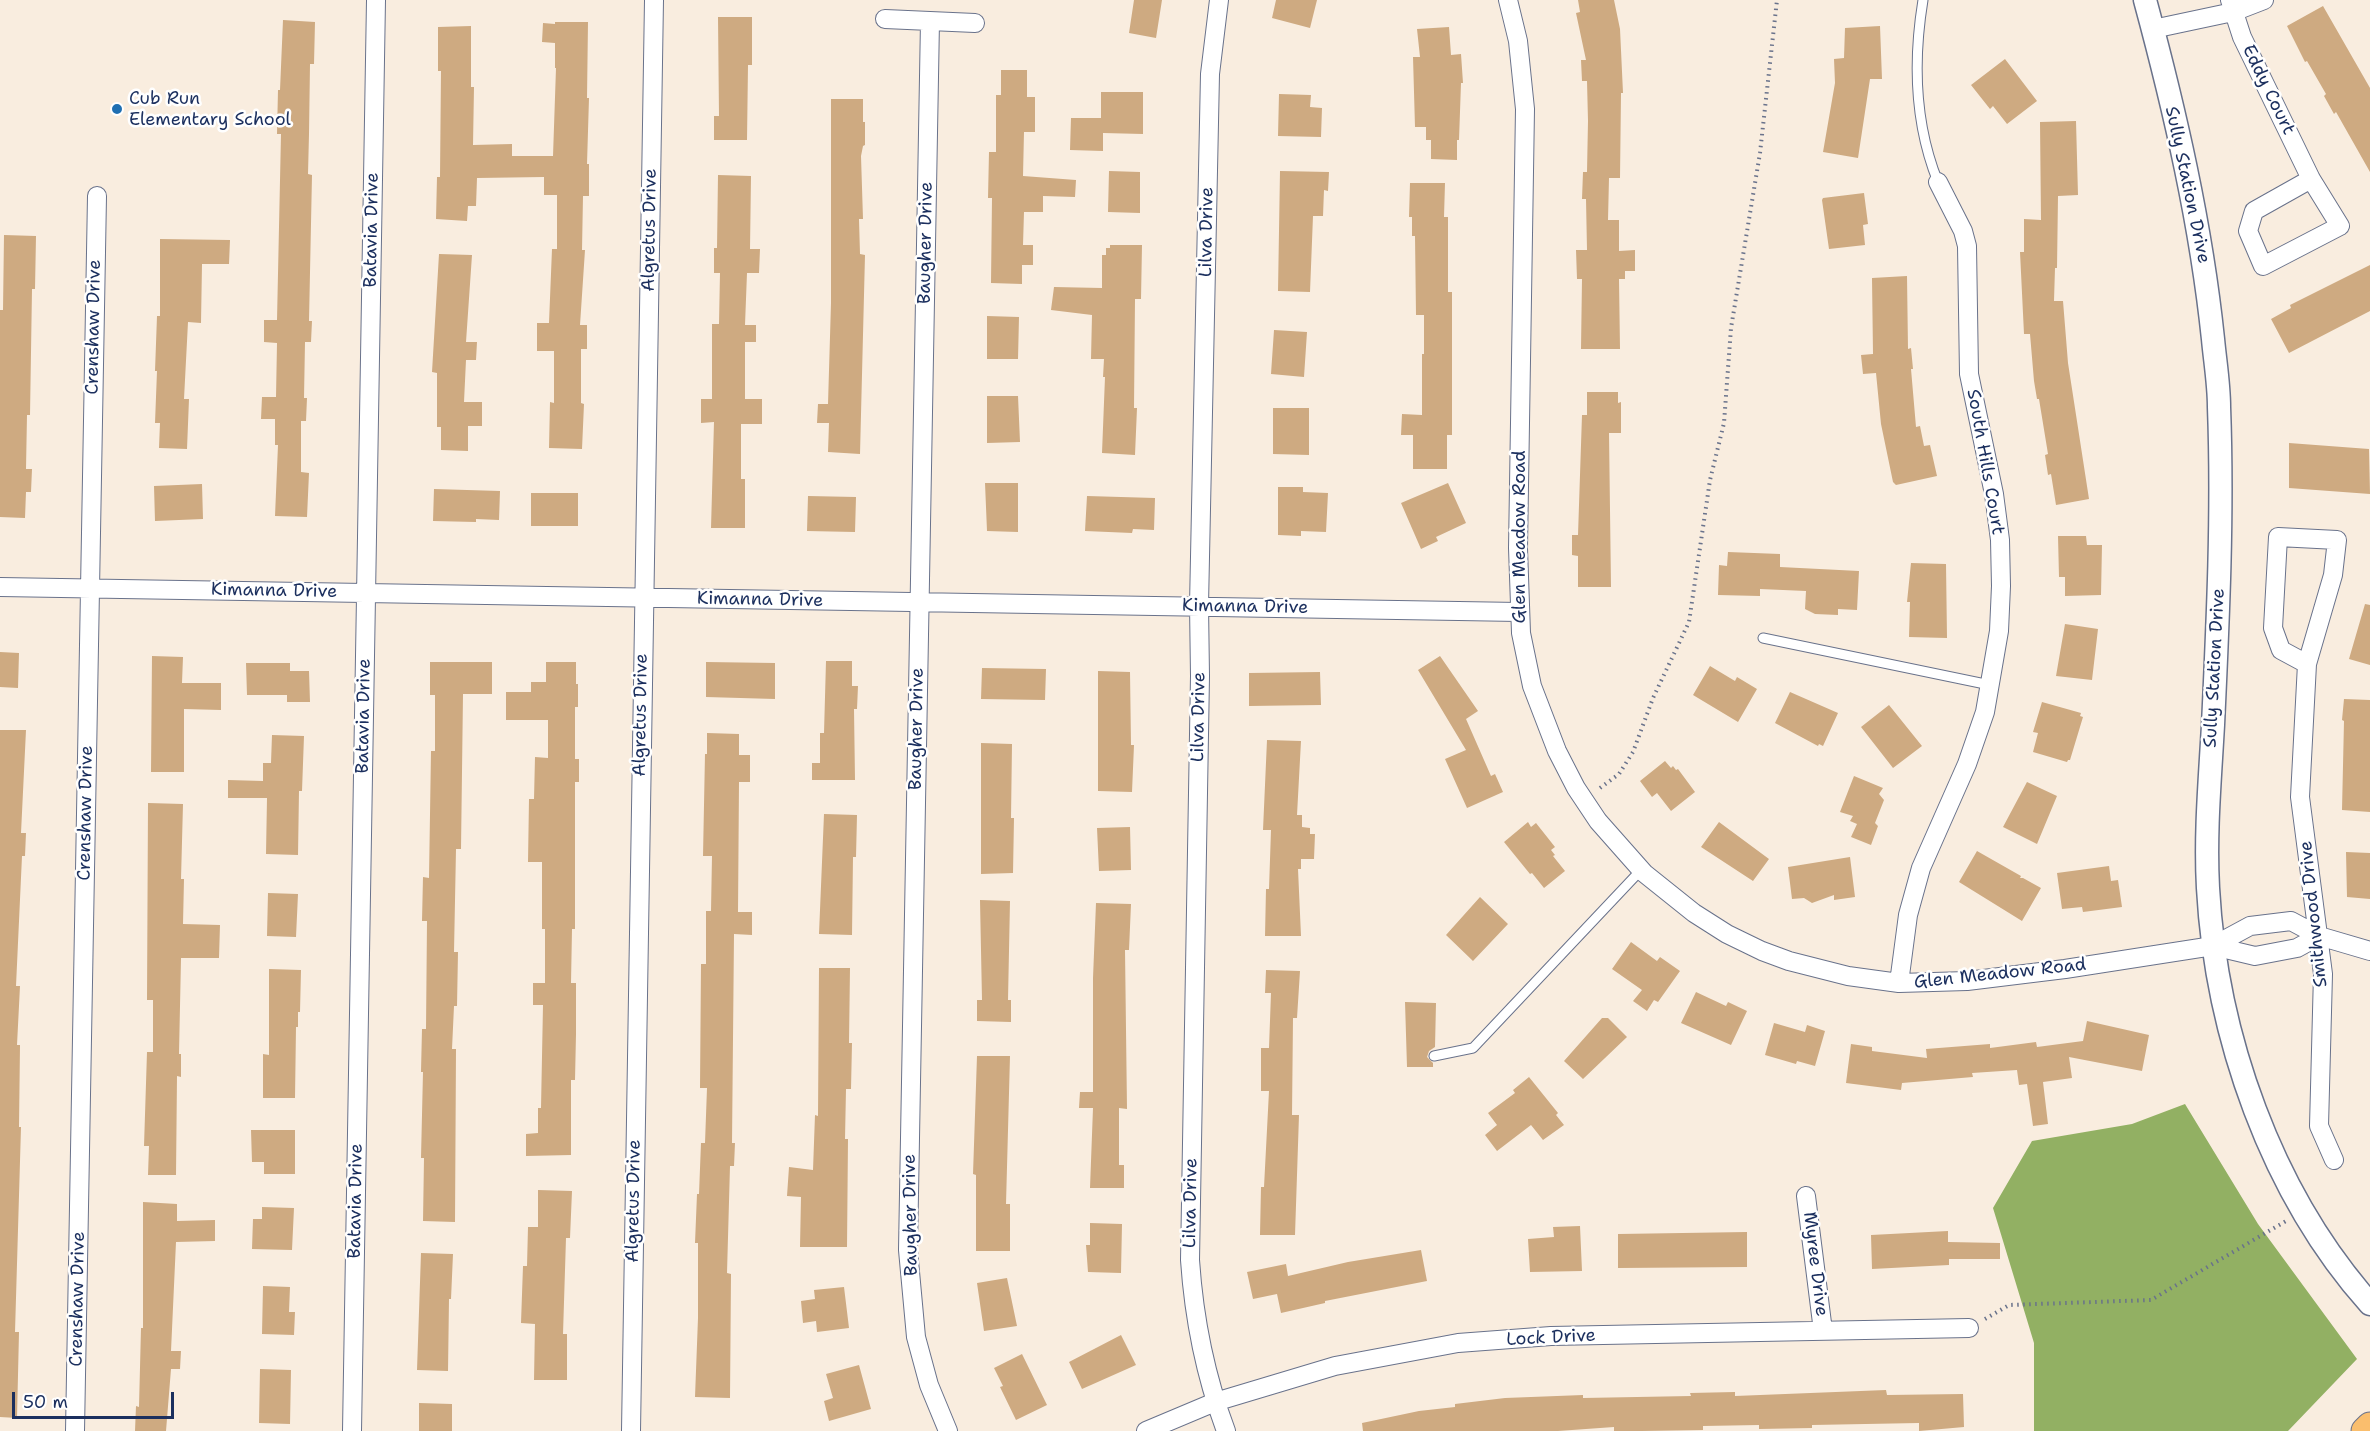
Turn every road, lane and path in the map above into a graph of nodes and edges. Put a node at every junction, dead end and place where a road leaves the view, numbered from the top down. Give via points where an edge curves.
1 (376, 0) edge
2 (654, 0) edge
3 (1219, 0) edge
4 (1508, 0) edge
5 (1777, 0) edge
6 (1923, 0) edge
7 (2146, 0) edge
8 (2264, 0) edge
9 (2232, 6) edge
10 (885, 19) dead end
11 (930, 21) junction
12 (975, 23) dead end
13 (2153, 29) junction
14 (2311, 178) junction
15 (1938, 182) joint
16 (97, 196) dead end
17 (0, 587) edge
18 (90, 588) junction
19 (366, 592) junction
20 (643, 598) junction
21 (919, 602) junction
22 (1199, 605) junction
23 (1519, 612) junction
24 (1763, 638) dead end
25 (2307, 664) junction
26 (1990, 685) junction
27 (1584, 800) junction
28 (1641, 870) junction
29 (2319, 936) junction
30 (2213, 946) junction
31 (2370, 951) edge
32 (1899, 983) junction
33 (1434, 1056) dead end
34 (2334, 1160) dead end
35 (1806, 1196) dead end
36 (2304, 1211) junction
37 (2370, 1304) edge
38 (1969, 1328) joint
39 (1823, 1331) junction
40 (1215, 1402) junction
41 (2370, 1426) edge
42 (75, 1431) edge
43 (352, 1431) edge
44 (631, 1431) edge
45 (948, 1431) edge
46 (1146, 1431) edge
47 (1226, 1431) edge
48 (2365, 1431) edge

1 - 19 street, Batavia Drive
2 - 20 street, Algretus Drive
3 - 22 street, Lilva Drive via 1210,74
4 - 23 street, Glen Meadow Road via 1518,41 1525,110
5 - 27 path via 1760,153 1731,328 1724,423 1710,480 1689,622 1633,752 1619,774
6 - 15 lane via 1916,61 1921,118
7 - 13 street, Sully Station Drive
8 - 9 street
9 - 13 street
9 - 14 street, Eddy Court via 2242,37
10 - 11 street
11 - 12 street
11 - 21 street, Baugher Drive
13 - 30 street, Sully Station Drive via 2190,187 2208,289 2219,405 2219,582 2207,884
14 - 14 street, Eddy Court via 2254,211 2248,231 2263,266 2340,226
15 - 26 street, South Hills Court via 1967,246 1969,374 2000,540 1999,631
16 - 18 street, Crenshaw Drive
17 - 18 street, Kimanna Drive
18 - 19 street, Kimanna Drive
18 - 42 street, Crenshaw Drive
19 - 20 street, Kimanna Drive
19 - 43 street, Batavia Drive
20 - 21 street, Kimanna Drive
20 - 44 street, Algretus Drive
21 - 22 street, Kimanna Drive
21 - 45 street, Baugher Drive via 908,1250 916,1337 929,1385
22 - 23 street, Kimanna Drive
22 - 40 street, Lilva Drive via 1190,1260 1200,1345
23 - 27 street, Glen Meadow Road via 1532,686 1557,751
24 - 26 lane
25 - 25 street, Smithwood Drive via 2333,575 2337,540 2278,537 2273,628 2281,650
25 - 29 street, Smithwood Drive via 2300,797
26 - 32 street, South Hills Court via 1967,764 1921,868 1908,915
27 - 28 street, Glen Meadow Road
28 - 32 street, Glen Meadow Road via 1694,913 1762,951 1848,976
28 - 33 lane via 1473,1048
29 - 30 street via 2297,948 2256,956
29 - 30 street via 2291,921 2250,926
29 - 31 street
29 - 34 street, Smithwood Drive via 2323,974 2319,1126
30 - 32 street, Glen Meadow Road via 1967,981
30 - 36 street, Sully Station Drive via 2236,1056 2257,1117
35 - 39 street, Myree Drive
36 - 37 street, Sully Station Drive
36 - 38 path via 2151,1300 2010,1305
38 - 39 street, Lock Drive
39 - 40 street, Lock Drive via 1551,1336 1458,1343 1335,1366
40 - 46 street, Lock Drive
40 - 47 street, Lilva Drive
41 - 48 main road

